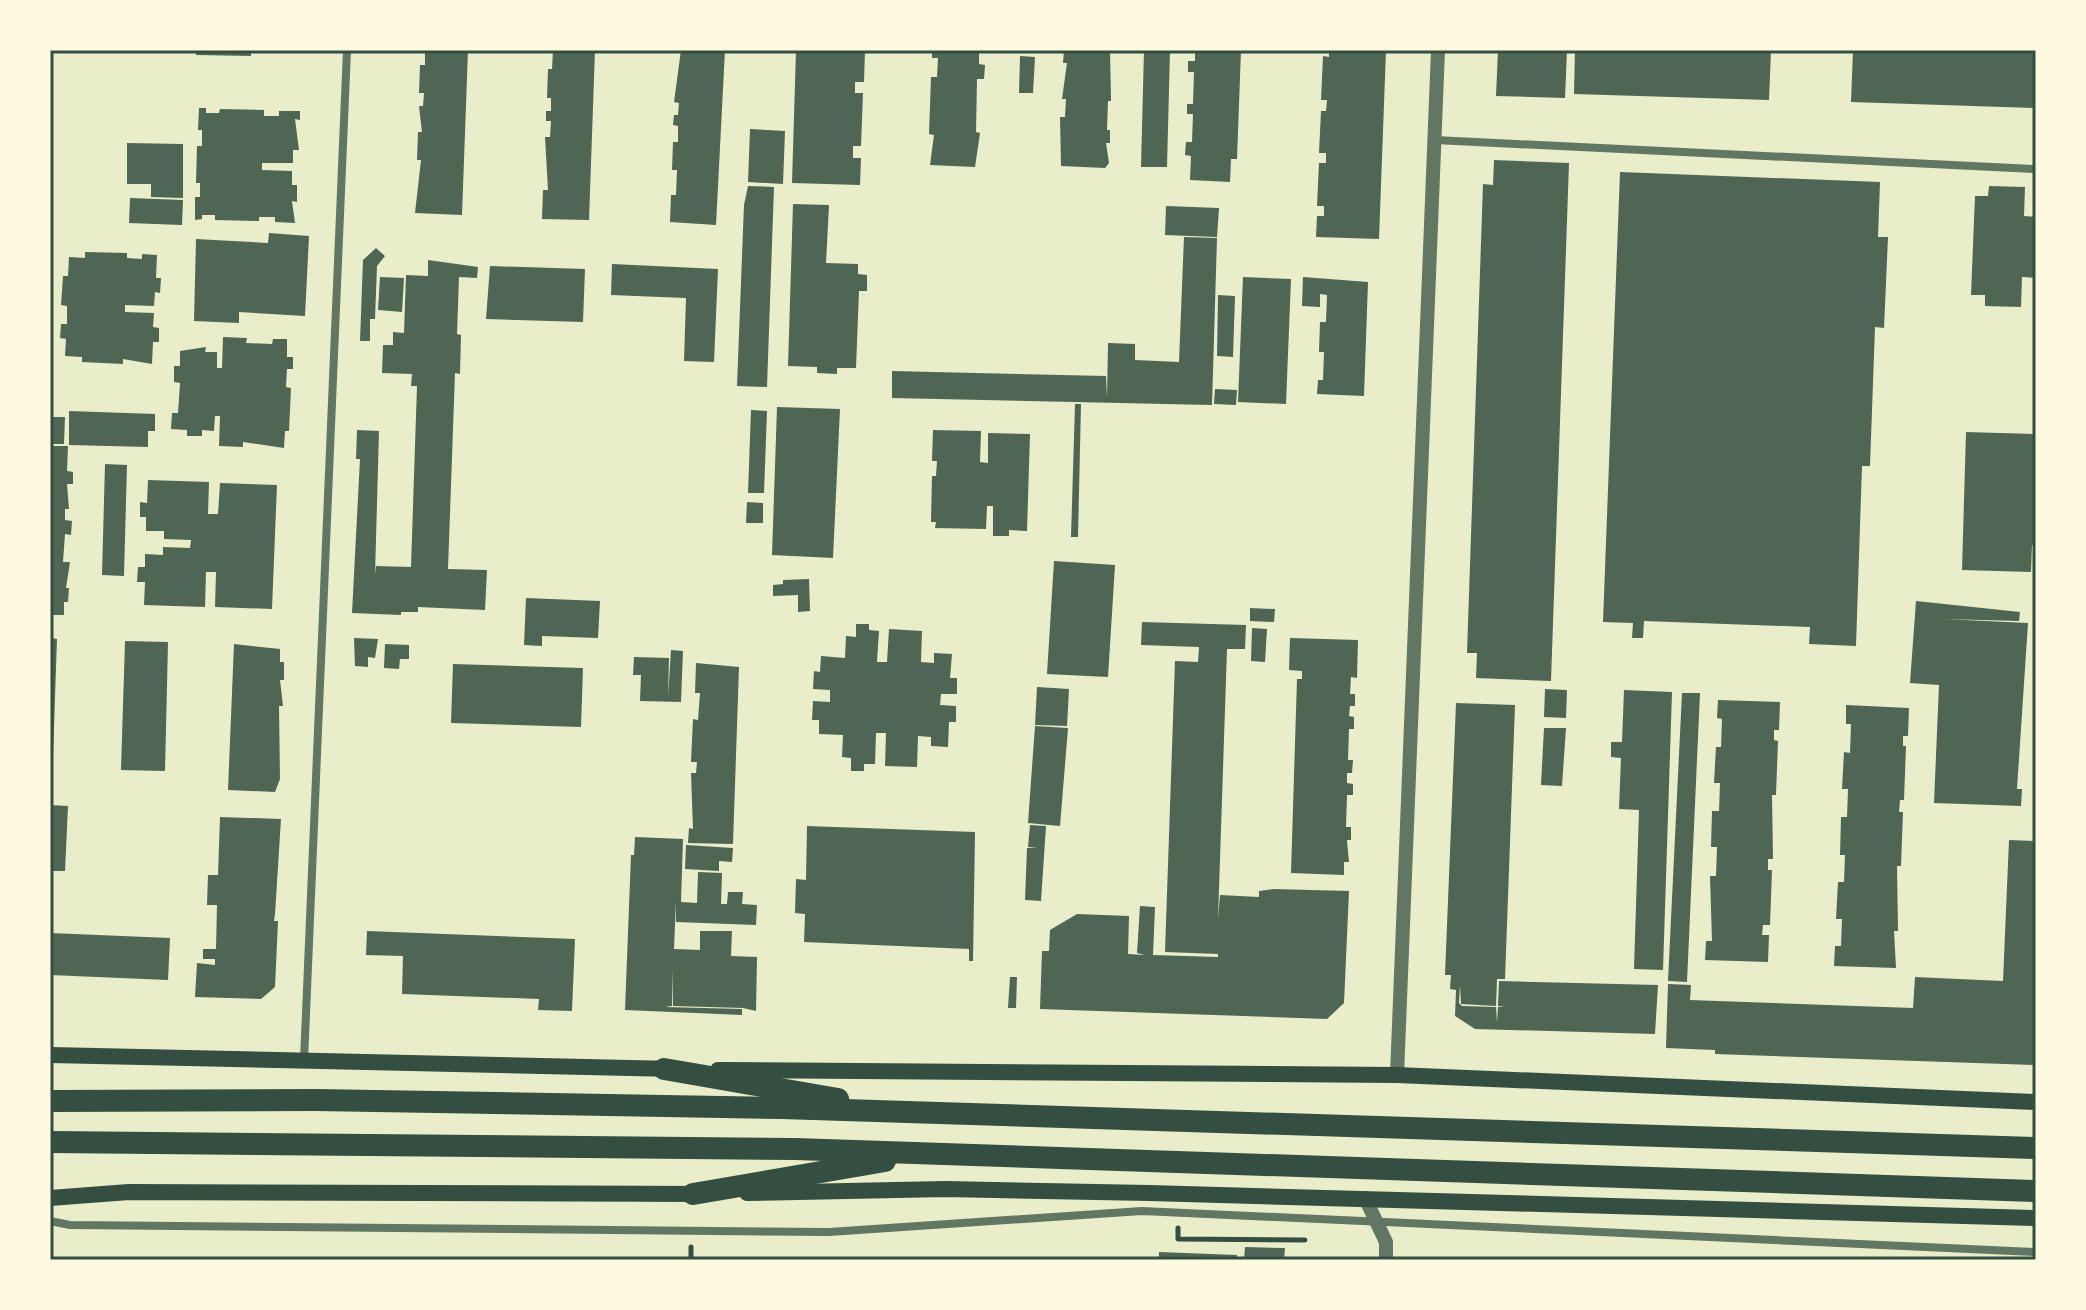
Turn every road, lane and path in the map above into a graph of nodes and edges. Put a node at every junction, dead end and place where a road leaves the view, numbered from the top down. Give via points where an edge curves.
1 (347, 50) edge
2 (1438, 50) edge
3 (1435, 140) junction
4 (2036, 169) edge
5 (50, 1055) edge
6 (304, 1060) junction
7 (664, 1069) junction
8 (1397, 1075) junction
9 (50, 1101) edge
10 (2036, 1102) edge
11 (934, 1115) junction
12 (50, 1142) edge
13 (2036, 1148) edge
14 (932, 1152) junction
15 (2036, 1191) edge
16 (693, 1194) junction
17 (50, 1198) edge
18 (1365, 1198) junction
19 (2036, 1218) edge
20 (50, 1221) edge
21 (1376, 1222) junction
22 (70, 1225) junction
23 (50, 1230) edge
24 (1178, 1239) dead end
25 (1307, 1240) dead end
26 (2036, 1252) edge
27 (1386, 1260) edge

1 - 6 street
2 - 3 street
3 - 4 street
3 - 8 street
5 - 6 main road
6 - 7 main road
7 - 8 main road
7 - 11 highway
8 - 10 main road
9 - 11 highway via 316,1100
11 - 13 highway
12 - 14 highway
14 - 15 highway
14 - 16 highway
16 - 17 main road via 129,1192
16 - 18 main road via 945,1189
18 - 19 main road
18 - 21 street
20 - 22 street
21 - 22 street via 1142,1211 829,1232
21 - 26 street
21 - 27 street via 1386,1242
22 - 23 street
24 - 25 path

